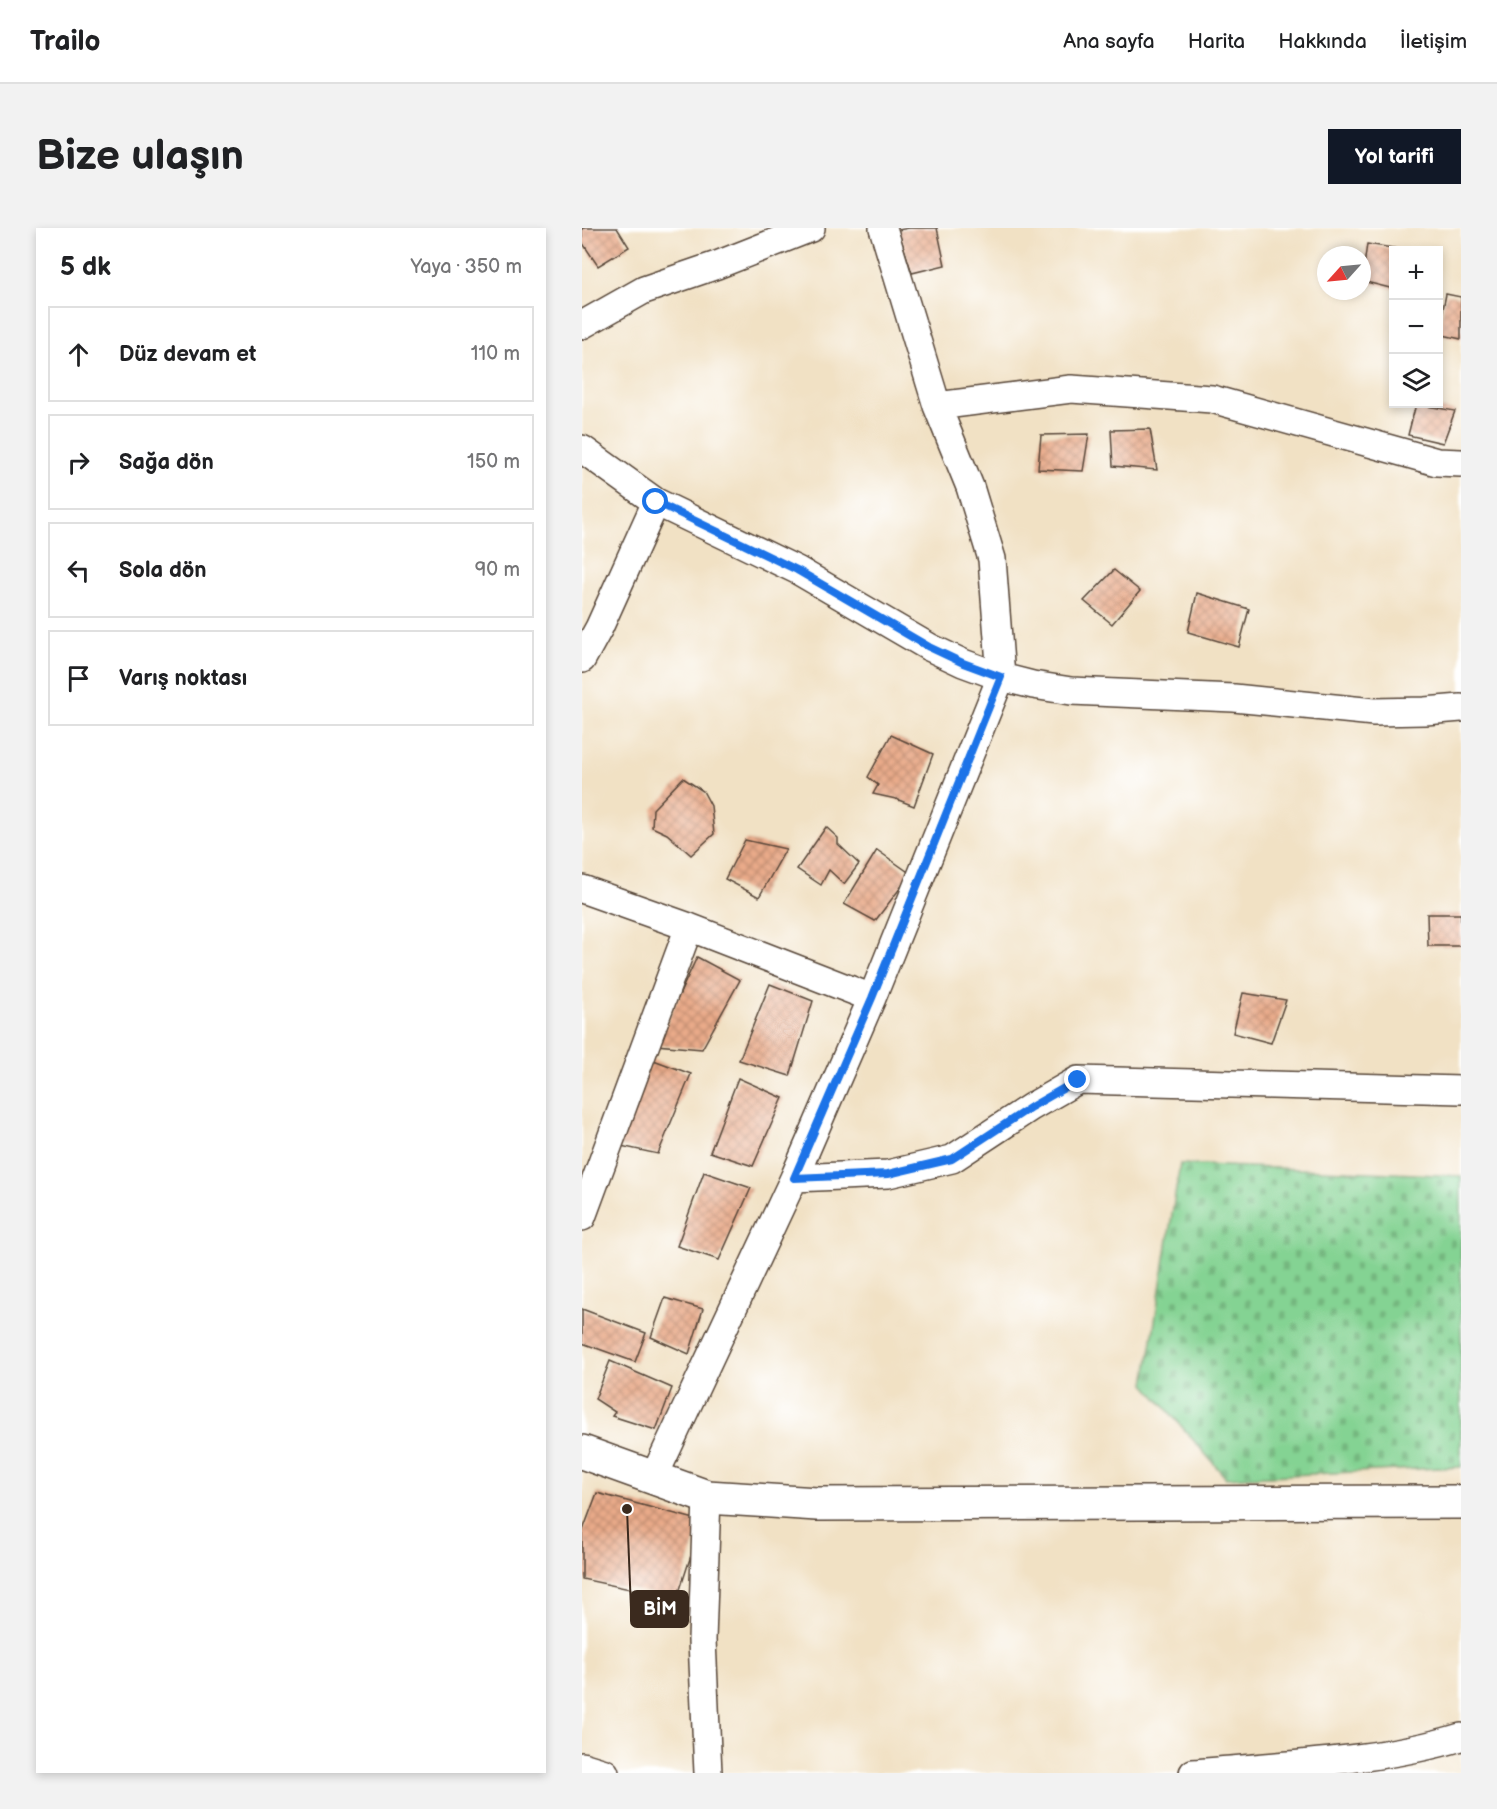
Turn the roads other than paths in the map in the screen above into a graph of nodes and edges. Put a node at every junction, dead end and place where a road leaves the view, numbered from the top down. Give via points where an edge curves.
1 (812, 228) edge
2 (883, 228) edge
3 (582, 325) edge
4 (937, 406) junction
5 (582, 449) edge
6 (1461, 463) edge
7 (656, 502) junction
8 (582, 659) edge
9 (1001, 677) junction
10 (1461, 708) edge
11 (582, 889) edge
12 (689, 927) junction
13 (872, 998) junction
14 (1461, 1089) edge
15 (794, 1178) junction
16 (582, 1217) edge
17 (582, 1452) edge
18 (653, 1479) junction
19 (707, 1497) junction
20 (1461, 1502) edge
21 (1461, 1737) edge
22 (582, 1766) edge
23 (605, 1773) edge
24 (708, 1773) edge
25 (1193, 1773) edge

1 - 3 street via 644,290
2 - 4 street
4 - 6 street via 1071,388 1212,399 1437,462
4 - 9 street via 970,487 992,559
5 - 7 street
7 - 8 street
7 - 9 street via 797,570 929,647
9 - 10 street via 1071,691 1234,698 1374,712
9 - 13 street
11 - 12 street
12 - 13 street
12 - 16 street
13 - 15 street
14 - 15 street via 1078,1080 952,1159 888,1174
15 - 18 street
17 - 18 main road
18 - 19 main road
19 - 20 main road via 817,1504
19 - 24 street via 702,1640
21 - 25 street via 1351,1758
22 - 23 street

